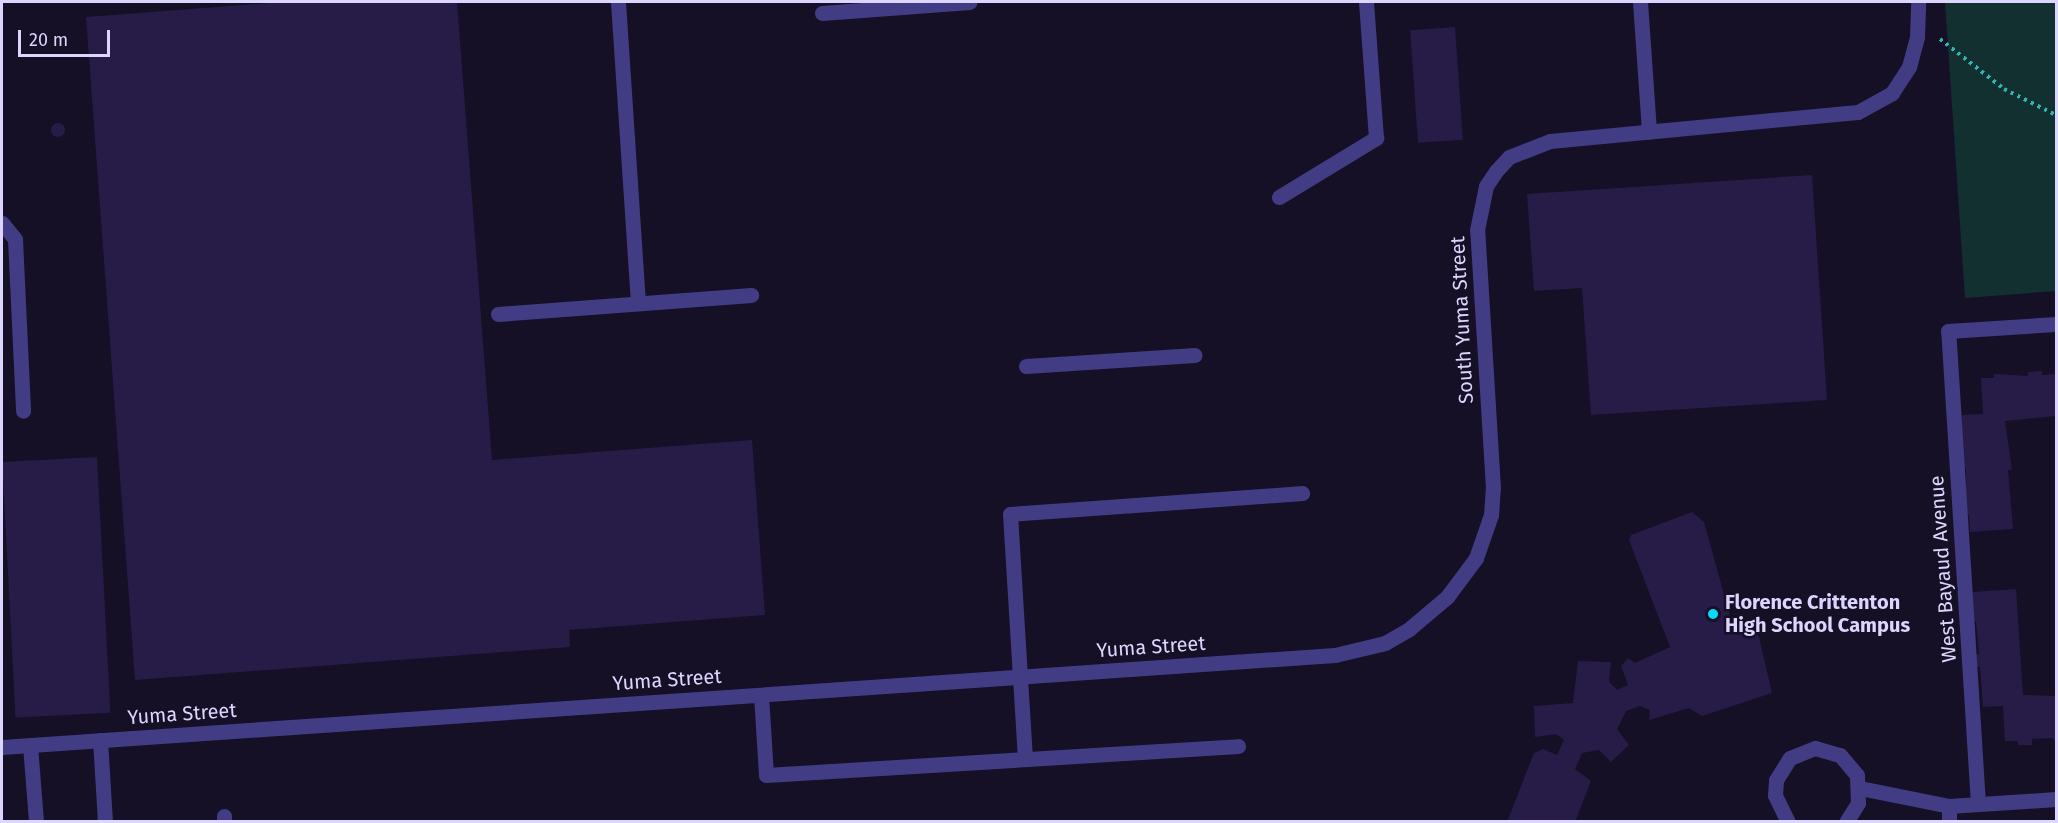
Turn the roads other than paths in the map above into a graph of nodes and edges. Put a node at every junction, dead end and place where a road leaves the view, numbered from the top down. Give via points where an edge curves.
1 (618, 2) edge
2 (970, 2) edge
3 (1366, 2) edge
4 (1640, 2) edge
5 (1918, 2) edge
6 (822, 13) dead end
7 (1649, 132) junction
8 (1279, 197) dead end
9 (2, 223) edge
10 (751, 295) dead end
11 (638, 303) junction
12 (498, 314) dead end
13 (2056, 324) edge
14 (1195, 355) dead end
15 (1026, 366) dead end
16 (23, 411) dead end
17 (1302, 493) dead end
18 (1335, 655) joint
19 (1021, 678) junction
20 (761, 694) junction
21 (100, 740) junction
22 (30, 745) junction
23 (1238, 746) dead end
24 (2, 747) edge
25 (1025, 759) junction
26 (1860, 788) junction
27 (2056, 799) edge
28 (1978, 804) junction
29 (1949, 814) edge
30 (36, 822) edge
31 (105, 822) edge
32 (1788, 822) edge
33 (1846, 822) edge

1 - 11 street
2 - 6 street
3 - 8 street via 1376,138
4 - 7 street
5 - 7 street, South Yuma Street via 1913,58 1892,93 1874,105 1839,116
7 - 18 street, South Yuma Street via 1550,141 1528,147 1509,156 1486,186 1477,230 1493,488 1485,537 1466,575 1442,603 1409,629 1384,643
9 - 16 street via 15,239
10 - 11 street
11 - 12 street
13 - 28 street, West Bayaud Avenue via 1948,331
14 - 15 street
17 - 19 street via 1010,514
18 - 19 street, Yuma Street
19 - 20 street, Yuma Street
19 - 25 street
20 - 21 street, Yuma Street
20 - 25 street via 766,775
21 - 22 street, Yuma Street
21 - 31 street
22 - 24 street, Yuma Street
22 - 30 street
23 - 25 street
26 - 29 street
26 - 32 street via 1857,775 1840,755 1820,749 1802,751 1786,763 1776,780 1775,795
26 - 33 street via 1858,803
27 - 28 street
28 - 29 street

